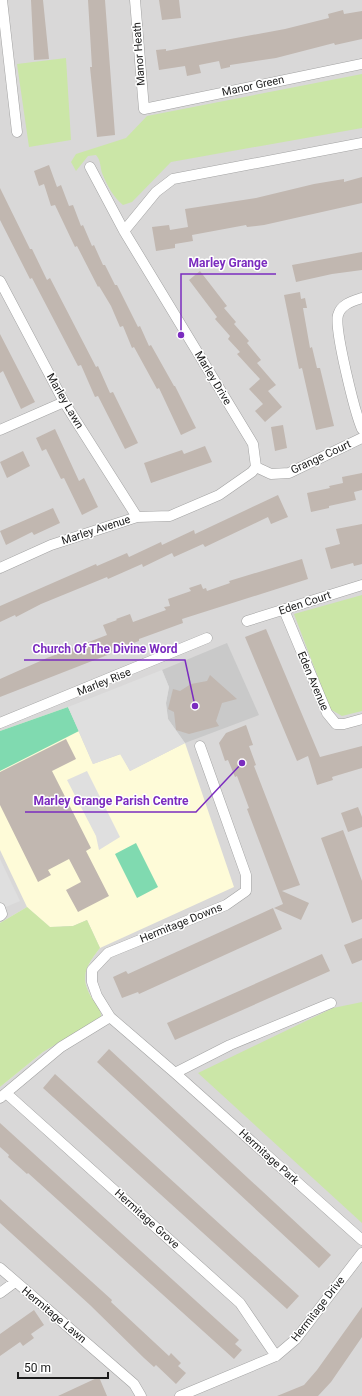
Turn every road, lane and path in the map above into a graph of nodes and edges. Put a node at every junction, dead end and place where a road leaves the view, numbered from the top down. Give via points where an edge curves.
1 (2, 0) edge
2 (135, 0) edge
3 (3, 40) edge
4 (362, 64) edge
5 (144, 109) joint
6 (17, 132) dead end
7 (362, 143) edge
8 (90, 166) dead end
9 (124, 231) junction
10 (0, 281) edge
11 (3, 295) edge
12 (362, 298) edge
13 (64, 402) junction
14 (362, 429) edge
15 (0, 430) edge
16 (362, 438) edge
17 (256, 467) junction
18 (137, 517) junction
19 (0, 568) edge
20 (362, 585) edge
21 (284, 610) junction
22 (247, 621) dead end
23 (207, 638) dead end
24 (362, 719) edge
25 (0, 723) edge
26 (200, 746) dead end
27 (0, 908) edge
28 (0, 916) edge
29 (331, 1003) dead end
30 (110, 1017) junction
31 (175, 1073) junction
32 (3, 1095) edge
33 (362, 1240) edge
34 (362, 1253) edge
35 (0, 1268) edge
36 (15, 1282) junction
37 (0, 1293) edge
38 (276, 1356) junction
39 (141, 1396) edge
40 (180, 1396) edge

1 - 3 street
2 - 5 street, Manor Heath
3 - 6 street
4 - 5 street, Manor Green
7 - 9 street via 173,179 156,192
8 - 9 street, Marley Drive
9 - 17 street, Marley Drive via 253,444
10 - 11 street, Marley Lawn
11 - 13 street, Marley Lawn
12 - 14 street, Grange Court via 348,303 338,314 338,333
13 - 15 street
13 - 18 street, Marley Lawn
16 - 17 street, Grange Court via 289,473 271,474
17 - 18 street, Marley Avenue via 220,495 170,516
18 - 19 street, Marley Avenue via 51,545
20 - 21 street, Eden Court
21 - 22 street, Eden Court
21 - 24 street, Eden Avenue via 327,713 336,724
23 - 25 street, Marley Rise
26 - 30 street, Hermitage Downs via 246,875 246,891 226,905 108,953 92,970 92,982
27 - 28 street
29 - 31 street via 230,1045
30 - 31 street, Hermitage Park
30 - 32 street via 61,1047
31 - 33 street, Hermitage Park
32 - 38 street, Hermitage Grove via 240,1303
34 - 38 street, Hermitage Drive via 296,1339
35 - 36 street, Hermitage Lawn
36 - 37 street
36 - 39 street, Hermitage Lawn via 134,1384
38 - 40 street, Hermitage Drive

